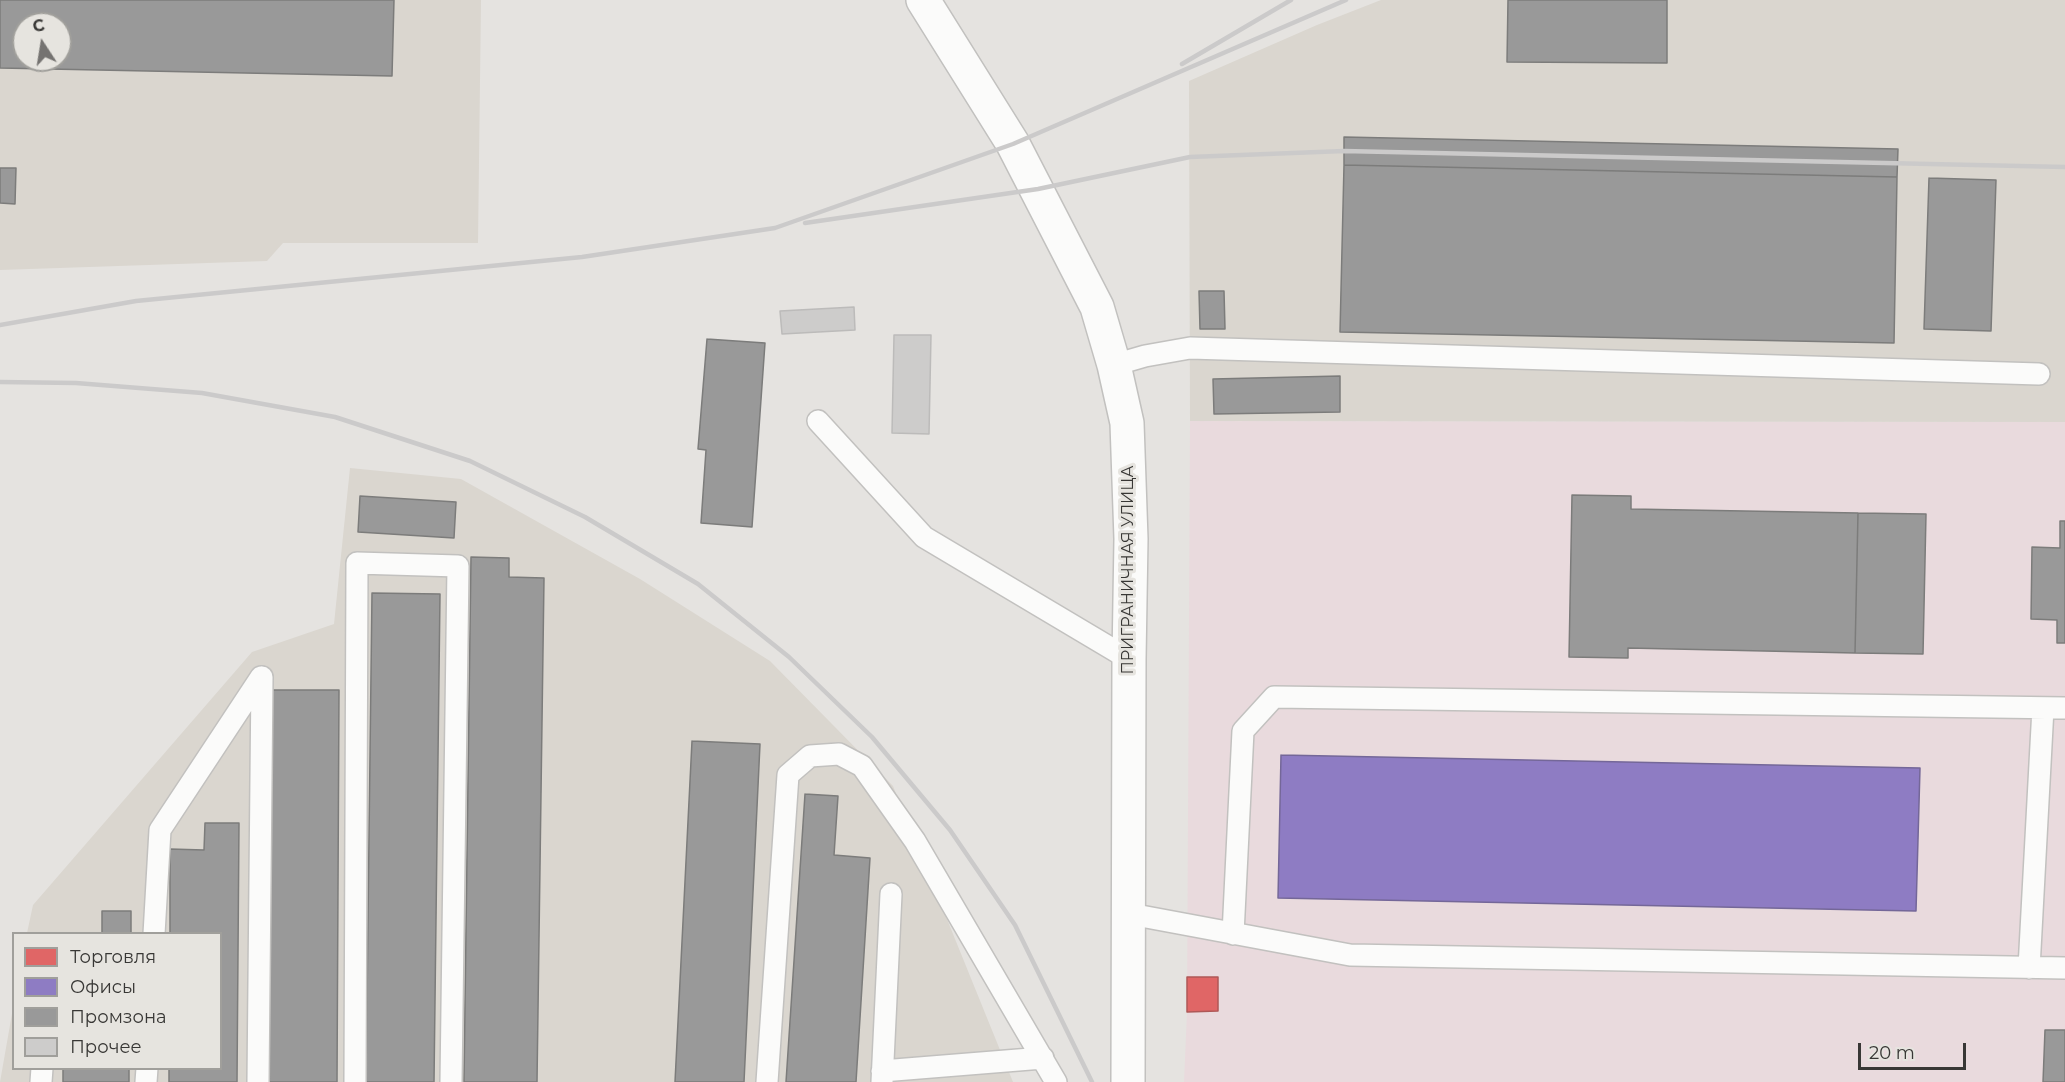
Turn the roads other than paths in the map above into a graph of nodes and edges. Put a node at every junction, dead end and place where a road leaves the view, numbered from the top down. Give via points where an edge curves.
1 (923, 0) edge
2 (1114, 365) junction
3 (2039, 374) dead end
4 (818, 421) dead end
5 (1128, 659) junction
6 (2043, 708) junction
7 (2065, 708) edge
8 (891, 894) dead end
9 (1130, 914) junction
10 (154, 932) edge
11 (1233, 934) junction
12 (2029, 968) junction
13 (2065, 968) edge
14 (1043, 1058) junction
15 (882, 1076) edge
16 (258, 1082) edge
17 (355, 1082) edge
18 (451, 1082) edge
19 (767, 1082) edge
20 (1056, 1082) edge
21 (1128, 1082) edge

1 - 2 street, ПРИГРАНИЧНАЯ УЛИЦА via 1028,171 1097,308
2 - 3 lane via 1190,348
2 - 5 street, ПРИГРАНИЧНАЯ УЛИЦА via 1127,423 1131,539
4 - 5 lane via 924,537
5 - 9 street, ПРИГРАНИЧНАЯ УЛИЦА
6 - 7 lane
6 - 11 lane via 1274,697 1243,731
6 - 12 lane
8 - 15 lane
9 - 11 lane
9 - 21 street, ПРИГРАНИЧНАЯ УЛИЦА
10 - 16 lane via 160,830 262,677
11 - 12 lane via 1350,955
12 - 13 lane
14 - 15 lane
14 - 19 lane via 915,841 862,766 839,754 810,756 788,775
14 - 20 lane
17 - 18 lane via 357,563 458,566

